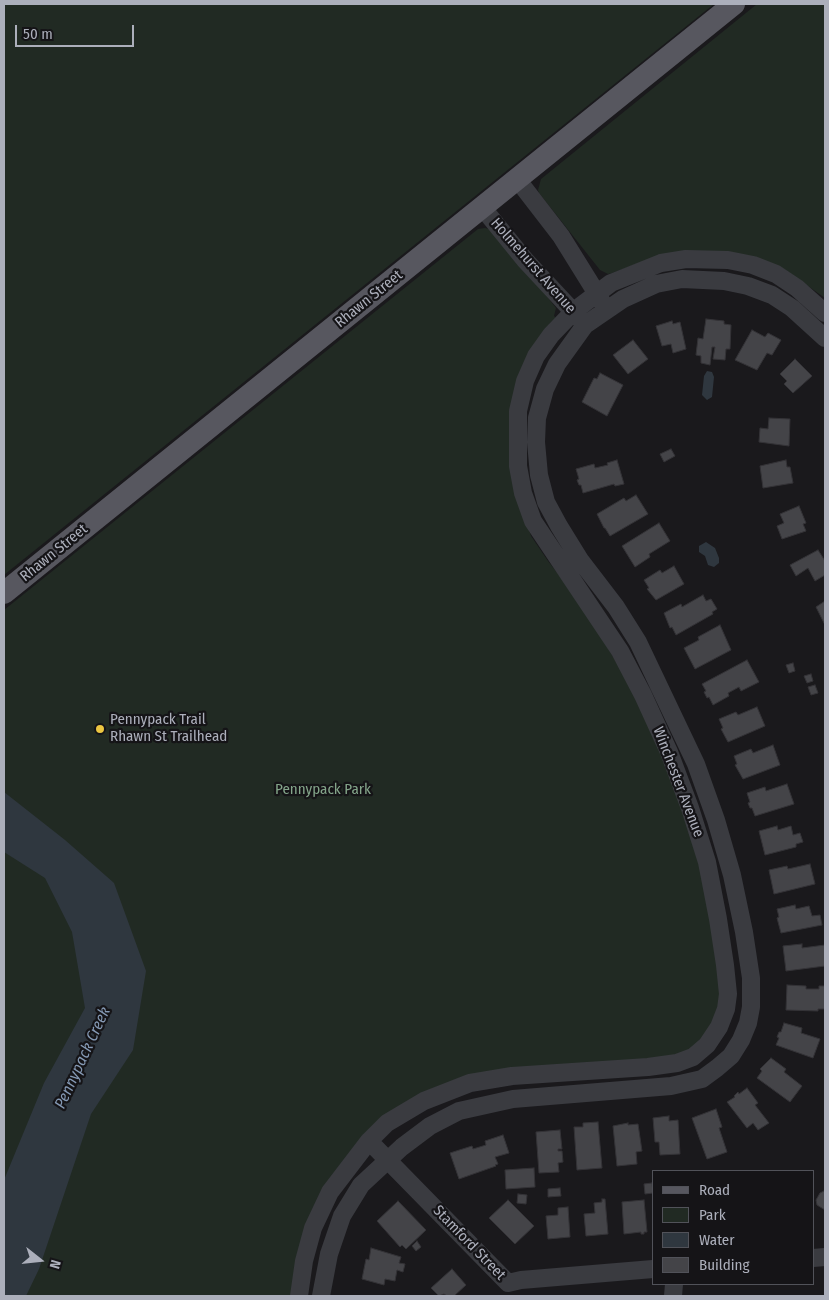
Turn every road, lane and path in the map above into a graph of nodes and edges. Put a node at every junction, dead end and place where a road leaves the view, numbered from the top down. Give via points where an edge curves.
1 (734, 4) edge
2 (517, 179) junction
3 (482, 207) junction
4 (596, 294) junction
5 (606, 309) junction
6 (574, 311) junction
7 (825, 313) edge
8 (585, 325) junction
9 (825, 338) edge
10 (4, 593) edge
11 (638, 642) junction
12 (620, 652) junction
13 (727, 1000) junction
14 (751, 1003) junction
15 (369, 1141) junction
16 (388, 1160) junction
17 (652, 1269) edge
18 (506, 1290) edge
19 (299, 1296) edge
20 (321, 1296) edge

1 - 2 main road, Rhawn Street
2 - 3 main road, Rhawn Street
2 - 4 street, Holmehurst Avenue via 562,236
3 - 6 street, Holmehurst Avenue
3 - 10 main road, Rhawn Street
4 - 5 street, Holmehurst Avenue
4 - 6 street, Winchester Avenue
4 - 7 street, Winchester Avenue via 611,283 660,263 686,259 728,260 776,274
5 - 8 street, Winchester Avenue
5 - 9 street, Winchester Avenue via 656,284 682,279 724,281 772,295 792,308
6 - 8 street, Holmehurst Avenue
6 - 12 street, Winchester Avenue via 536,356 525,381 518,411 518,466 533,521
8 - 11 street, Winchester Avenue via 556,364 545,388 537,418 539,475 546,502 559,526
11 - 12 street
11 - 14 street, Winchester Avenue via 696,764 716,820 744,932
12 - 13 street, Winchester Avenue via 669,752 707,862 725,965
13 - 14 street
13 - 15 street, Winchester Avenue via 719,1027 707,1046 677,1063 512,1076 470,1083 424,1101 387,1123
14 - 16 street, Winchester Avenue via 748,1023 731,1056 702,1079 671,1086 546,1095 485,1104 459,1111 430,1126
15 - 16 street, Stamford Street
15 - 19 street, Winchester Avenue via 330,1192 313,1228
16 - 18 street, Stamford Street
16 - 20 street, Winchester Avenue via 361,1185 342,1216 329,1254
17 - 18 street, Stamford Street via 521,1280

